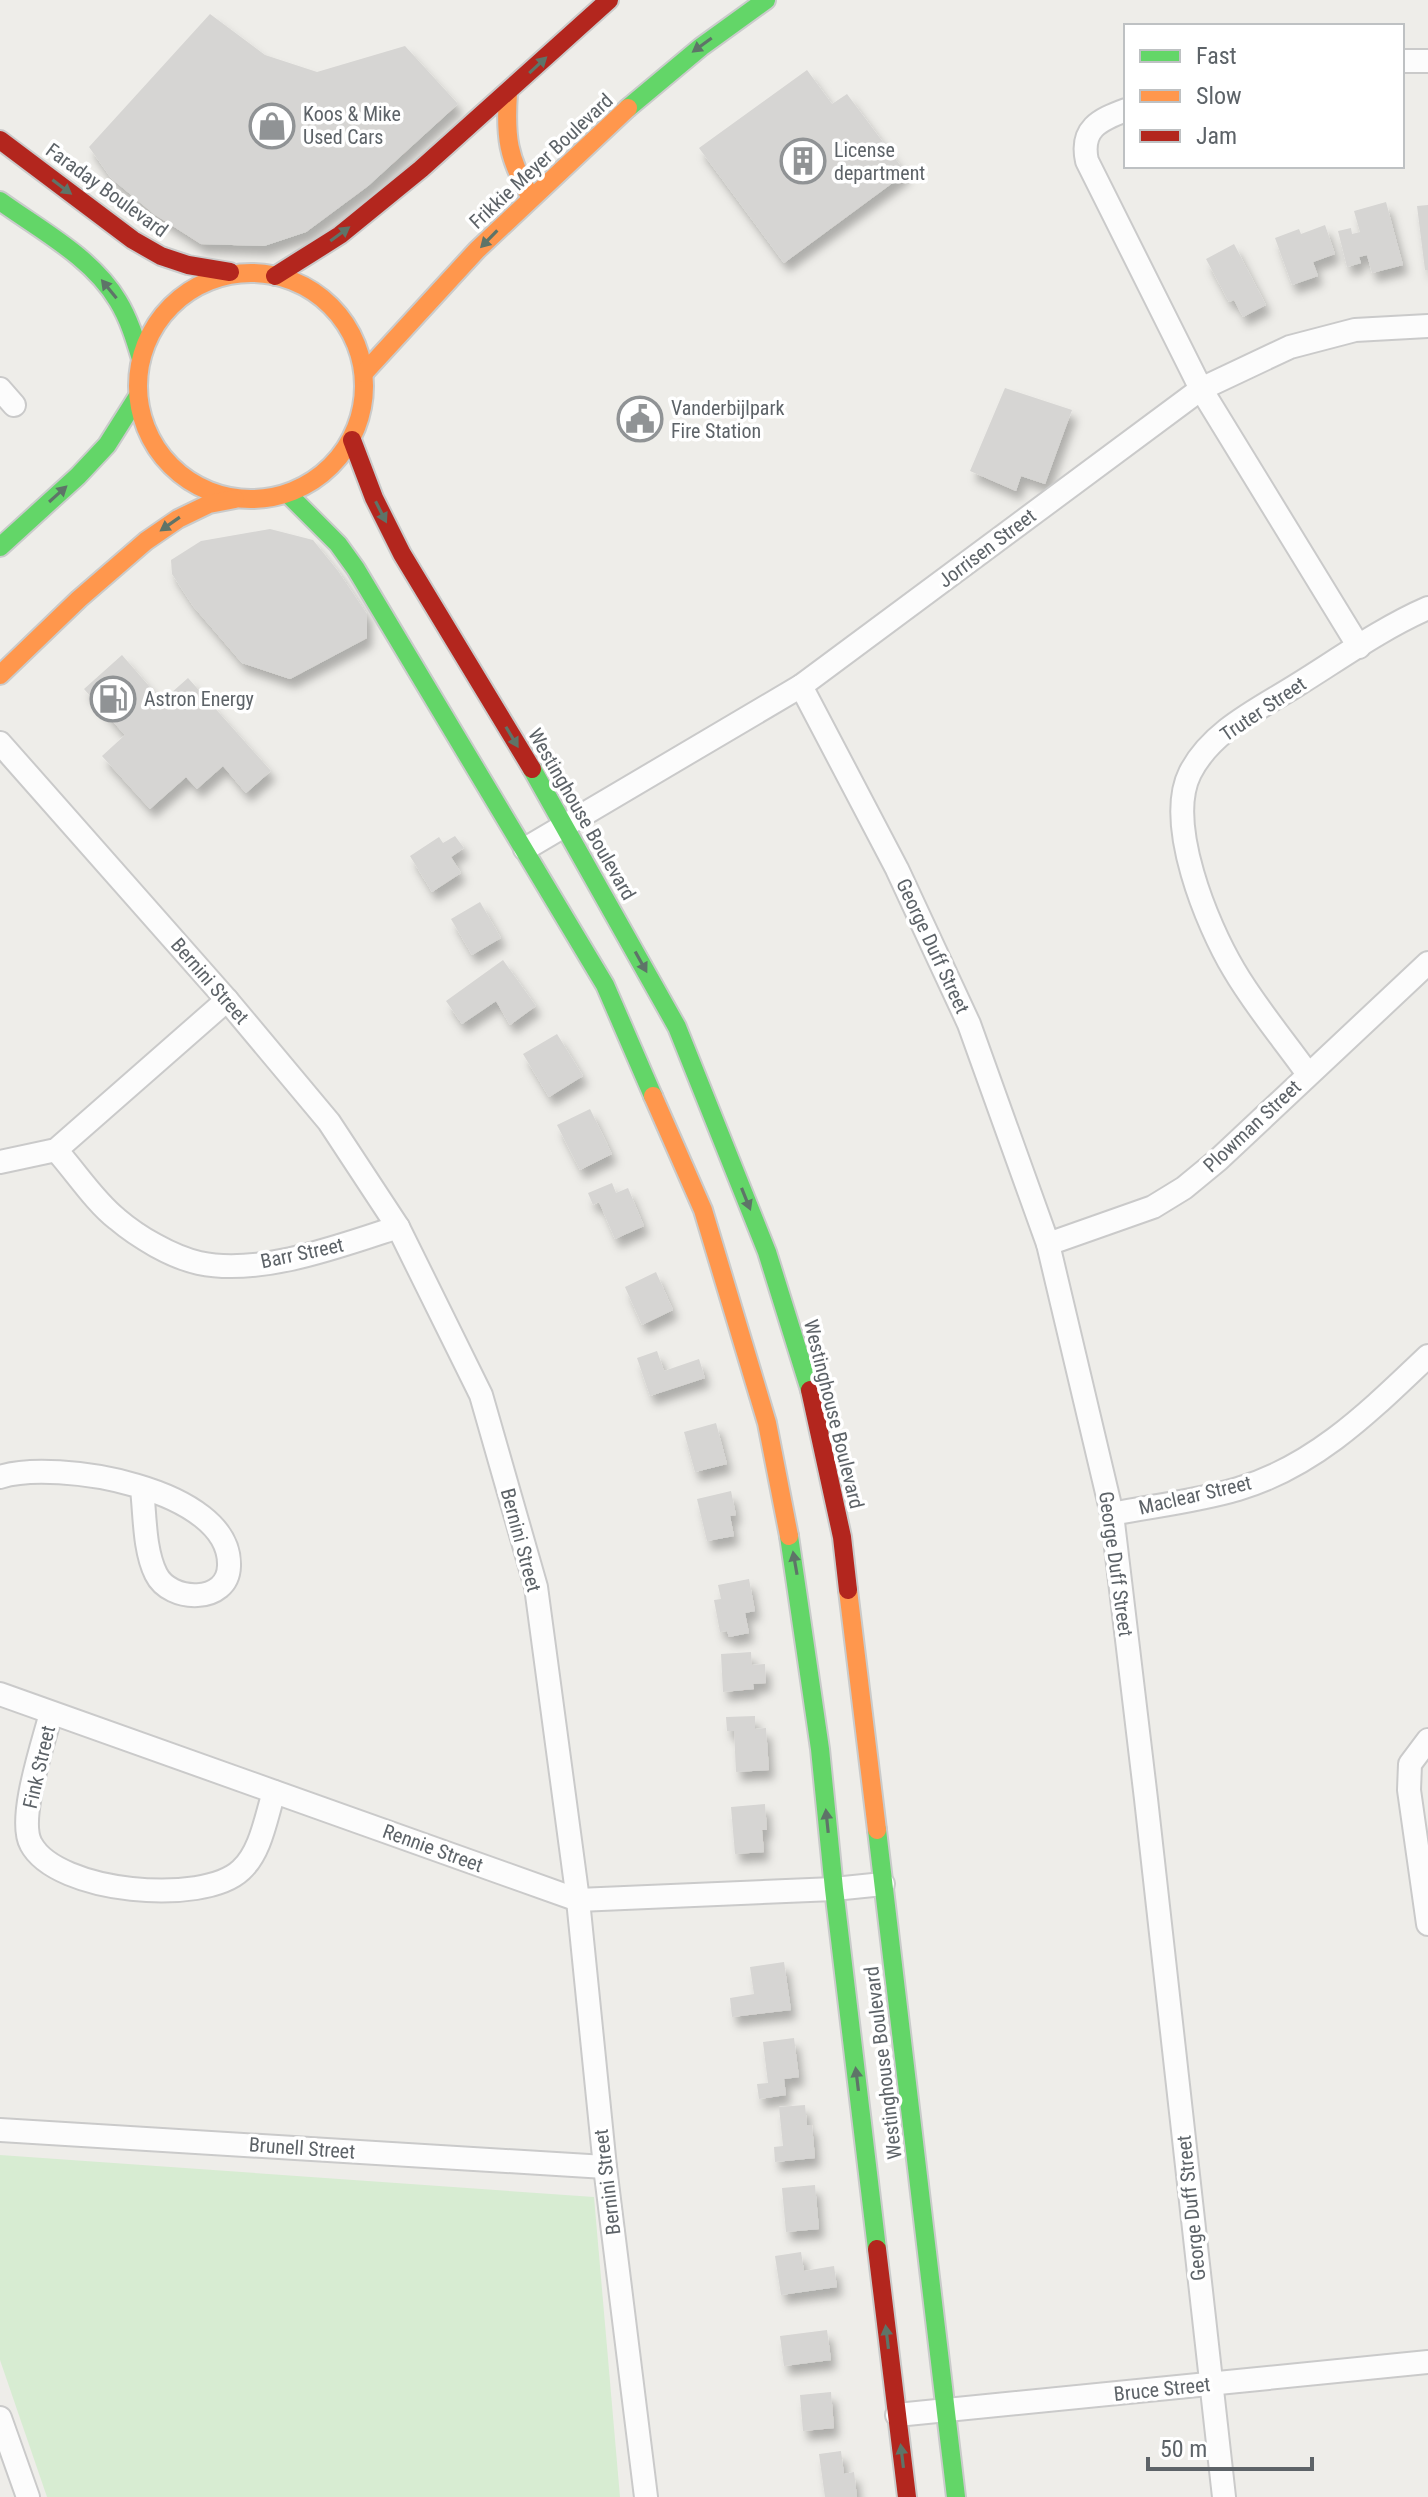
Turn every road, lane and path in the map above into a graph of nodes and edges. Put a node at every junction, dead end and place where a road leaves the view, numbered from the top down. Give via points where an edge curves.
1 (609, 0) edge
2 (766, 0) edge
3 (1404, 61) edge
4 (1428, 61) edge
5 (508, 93) junction
6 (1124, 111) edge
7 (0, 140) edge
8 (530, 196) junction
9 (0, 201) edge
10 (240, 273) junction
11 (275, 276) junction
12 (1428, 326) edge
13 (141, 359) junction
14 (364, 373) junction
15 (1201, 389) junction
16 (138, 396) junction
17 (352, 440) junction
18 (288, 494) junction
19 (241, 500) junction
20 (0, 547) edge
21 (1428, 608) edge
22 (1359, 647) junction
23 (0, 675) edge
24 (801, 686) junction
25 (0, 743) edge
26 (565, 824) junction
27 (525, 849) junction
28 (1428, 963) edge
29 (227, 1000) junction
30 (1308, 1074) junction
31 (56, 1150) junction
32 (0, 1162) edge
33 (398, 1227) junction
34 (1048, 1244) junction
35 (1428, 1356) edge
36 (0, 1477) edge
37 (142, 1489) junction
38 (1112, 1514) junction
39 (0, 1694) edge
40 (51, 1713) junction
41 (1428, 1740) edge
42 (274, 1792) junction
43 (883, 1884) junction
44 (834, 1889) junction
45 (578, 1900) junction
46 (1428, 1924) edge
47 (0, 2130) edge
48 (605, 2167) junction
49 (1428, 2362) edge
50 (1210, 2384) junction
51 (947, 2411) junction
52 (897, 2415) junction
53 (0, 2418) edge
54 (28, 2497) edge
55 (646, 2497) edge
56 (907, 2497) edge
57 (956, 2497) edge
58 (1224, 2497) edge

5 -> 1 street
2 -> 8 street, Frikkie Meyer Boulevard via 681,61
3 - 4 street
5 - 8 street via 507,154
11 -> 5 street via 340,235
6 - 15 street via 1098,122 1088,134 1087,161
7 -> 10 street, Faraday Boulevard via 161,256
8 -> 14 street, Frikkie Meyer Boulevard
13 -> 9 street via 116,297 93,270
10 - 11 street
10 - 13 street via 196,287 177,300 161,317
11 - 14 street via 307,289 335,310 359,350
12 - 15 street, Jorrisen Street via 1355,330 1290,347
13 - 16 street
14 - 17 street via 363,408
15 - 22 street
15 - 24 street, Jorrisen Street
16 - 19 street via 144,422 171,466 192,483
20 -> 16 street via 107,445
17 - 18 street via 314,482
17 -> 26 street, Westinghouse Boulevard via 402,554
18 - 19 street
18 - 27 street, Westinghouse Boulevard via 356,569
19 -> 23 street via 220,498 193,509 153,536
21 - 22 street, Truter Street
22 - 30 street, Truter Street via 1226,730 1190,774 1183,797 1188,853 1205,908 1233,969
24 - 26 street, Jorrisen Street
24 - 34 street, George Duff Street via 897,869 969,1024
25 - 29 street, Bernini Street
26 - 27 street, Jorrisen Street
26 -> 43 street, Westinghouse Boulevard via 677,1027 767,1252 808,1383 842,1537
44 -> 27 street, Westinghouse Boulevard via 796,1570 767,1423 703,1210 605,985
28 - 30 street, Plowman Street
29 - 31 street
29 - 33 street, Bernini Street via 329,1122
30 - 34 street, Plowman Street via 1184,1188 1153,1207
31 - 32 street
31 - 33 street, Barr Street via 116,1219 195,1262 263,1264
33 - 45 street, Bernini Street via 481,1395 536,1587
34 - 38 street, George Duff Street
35 - 38 street, Maclear Street via 1359,1421 1283,1471 1238,1489
36 - 37 street via 17,1471 55,1472
37 - 37 street via 177,1500 217,1529 229,1564 222,1584 193,1596 164,1585 152,1562
38 - 50 street, George Duff Street
39 - 40 street, Rennie Street
40 - 42 street, Rennie Street
40 - 42 street, Fink Street via 27,1830 41,1856 96,1883 140,1891 174,1890 232,1877 254,1854
41 - 46 street via 1410,1764 1409,1790
42 - 45 street, Rennie Street
43 - 44 street, Rennie Street
43 - 51 street, Westinghouse Boulevard
44 - 45 street, Rennie Street
52 -> 44 street, Westinghouse Boulevard
45 - 48 street, Bernini Street
47 - 48 street, Brunell Street
48 - 55 street, Bernini Street
49 - 50 street, Bruce Street
50 - 51 street, Bruce Street
50 - 58 street, George Duff Street
51 - 52 street, Bruce Street
51 - 57 street, Westinghouse Boulevard
56 -> 52 street, Westinghouse Boulevard
53 - 54 street

